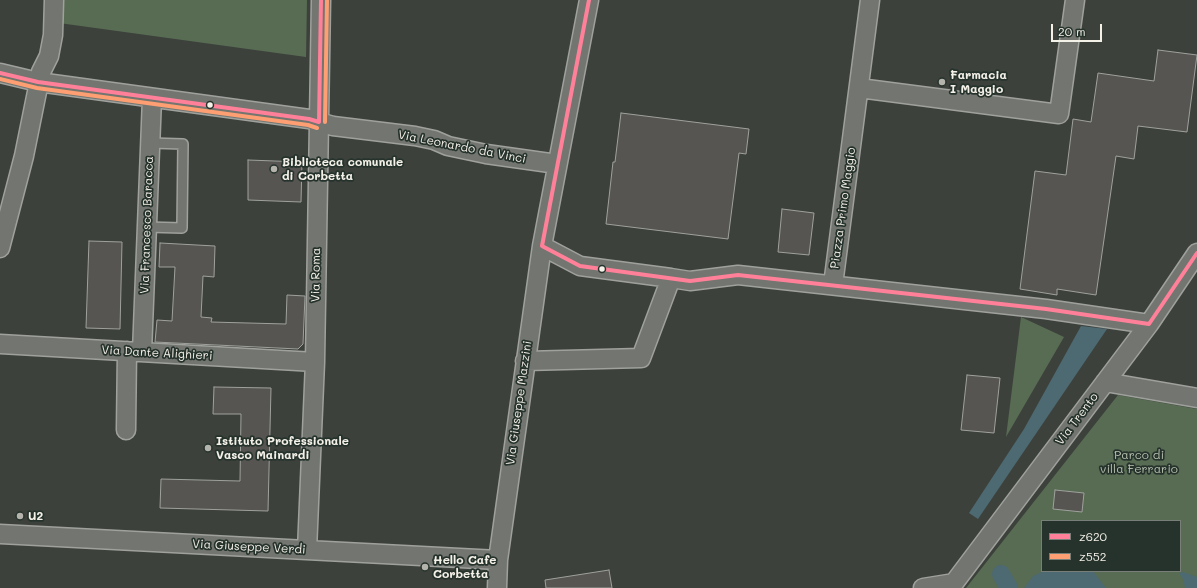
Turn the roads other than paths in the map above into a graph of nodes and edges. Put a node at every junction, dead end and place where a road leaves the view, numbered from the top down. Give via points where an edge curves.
1 (54, 0) edge
2 (322, 0) edge
3 (589, 0) edge
4 (870, 0) edge
5 (1076, 0) edge
6 (0, 73) edge
7 (38, 82) junction
8 (859, 88) junction
9 (152, 98) junction
10 (319, 122) junction
11 (150, 143) junction
12 (557, 164) junction
13 (146, 227) junction
14 (542, 246) junction
15 (0, 248) edge
16 (1197, 253) edge
17 (671, 278) junction
18 (833, 285) junction
19 (1149, 324) junction
20 (0, 344) edge
21 (135, 352) junction
22 (525, 361) junction
23 (315, 362) junction
24 (1105, 382) junction
25 (1197, 398) edge
26 (126, 430) dead end
27 (0, 534) edge
28 (308, 550) junction
29 (498, 560) junction
30 (497, 588) edge
31 (923, 588) edge

1 - 7 street via 53,35 49,56
2 - 10 street, Via Roma
3 - 12 street, Via Giuseppe Mazzini
4 - 8 street, Piazza Primo Maggio
5 - 8 street via 1059,114
6 - 7 street, Via Leonardo da Vinci
7 - 9 street, Via Leonardo da Vinci
7 - 15 street via 24,156
8 - 18 street, Piazza Primo Maggio
9 - 10 street, Via Leonardo da Vinci
9 - 11 street, Via Francesco Baracca
10 - 12 street, Via Leonardo da Vinci via 415,136 486,154
10 - 23 street, Via Roma
11 - 13 street, Via Francesco Baracca
11 - 13 lane via 183,144 182,228
12 - 14 street, Via Giuseppe Mazzini
13 - 21 street, Via Francesco Baracca
14 - 17 street via 580,266
14 - 22 street, Via Giuseppe Mazzini
16 - 19 street, Via Trento
17 - 18 street via 690,281 738,275
17 - 22 street via 641,358
18 - 19 street, Piazza Primo Maggio via 1046,309
19 - 24 street, Via Trento
20 - 21 street, Via Dante Alighieri
21 - 23 street, Via Dante Alighieri
21 - 26 street, Via Francesco Baracca
22 - 29 street, Via Giuseppe Mazzini
23 - 28 street, Via Roma
24 - 25 street
24 - 31 street, Via Trento via 954,583
27 - 28 street, Via Giuseppe Verdi
28 - 29 street, Via Giuseppe Verdi
29 - 30 street, Via Giuseppe Mazzini

